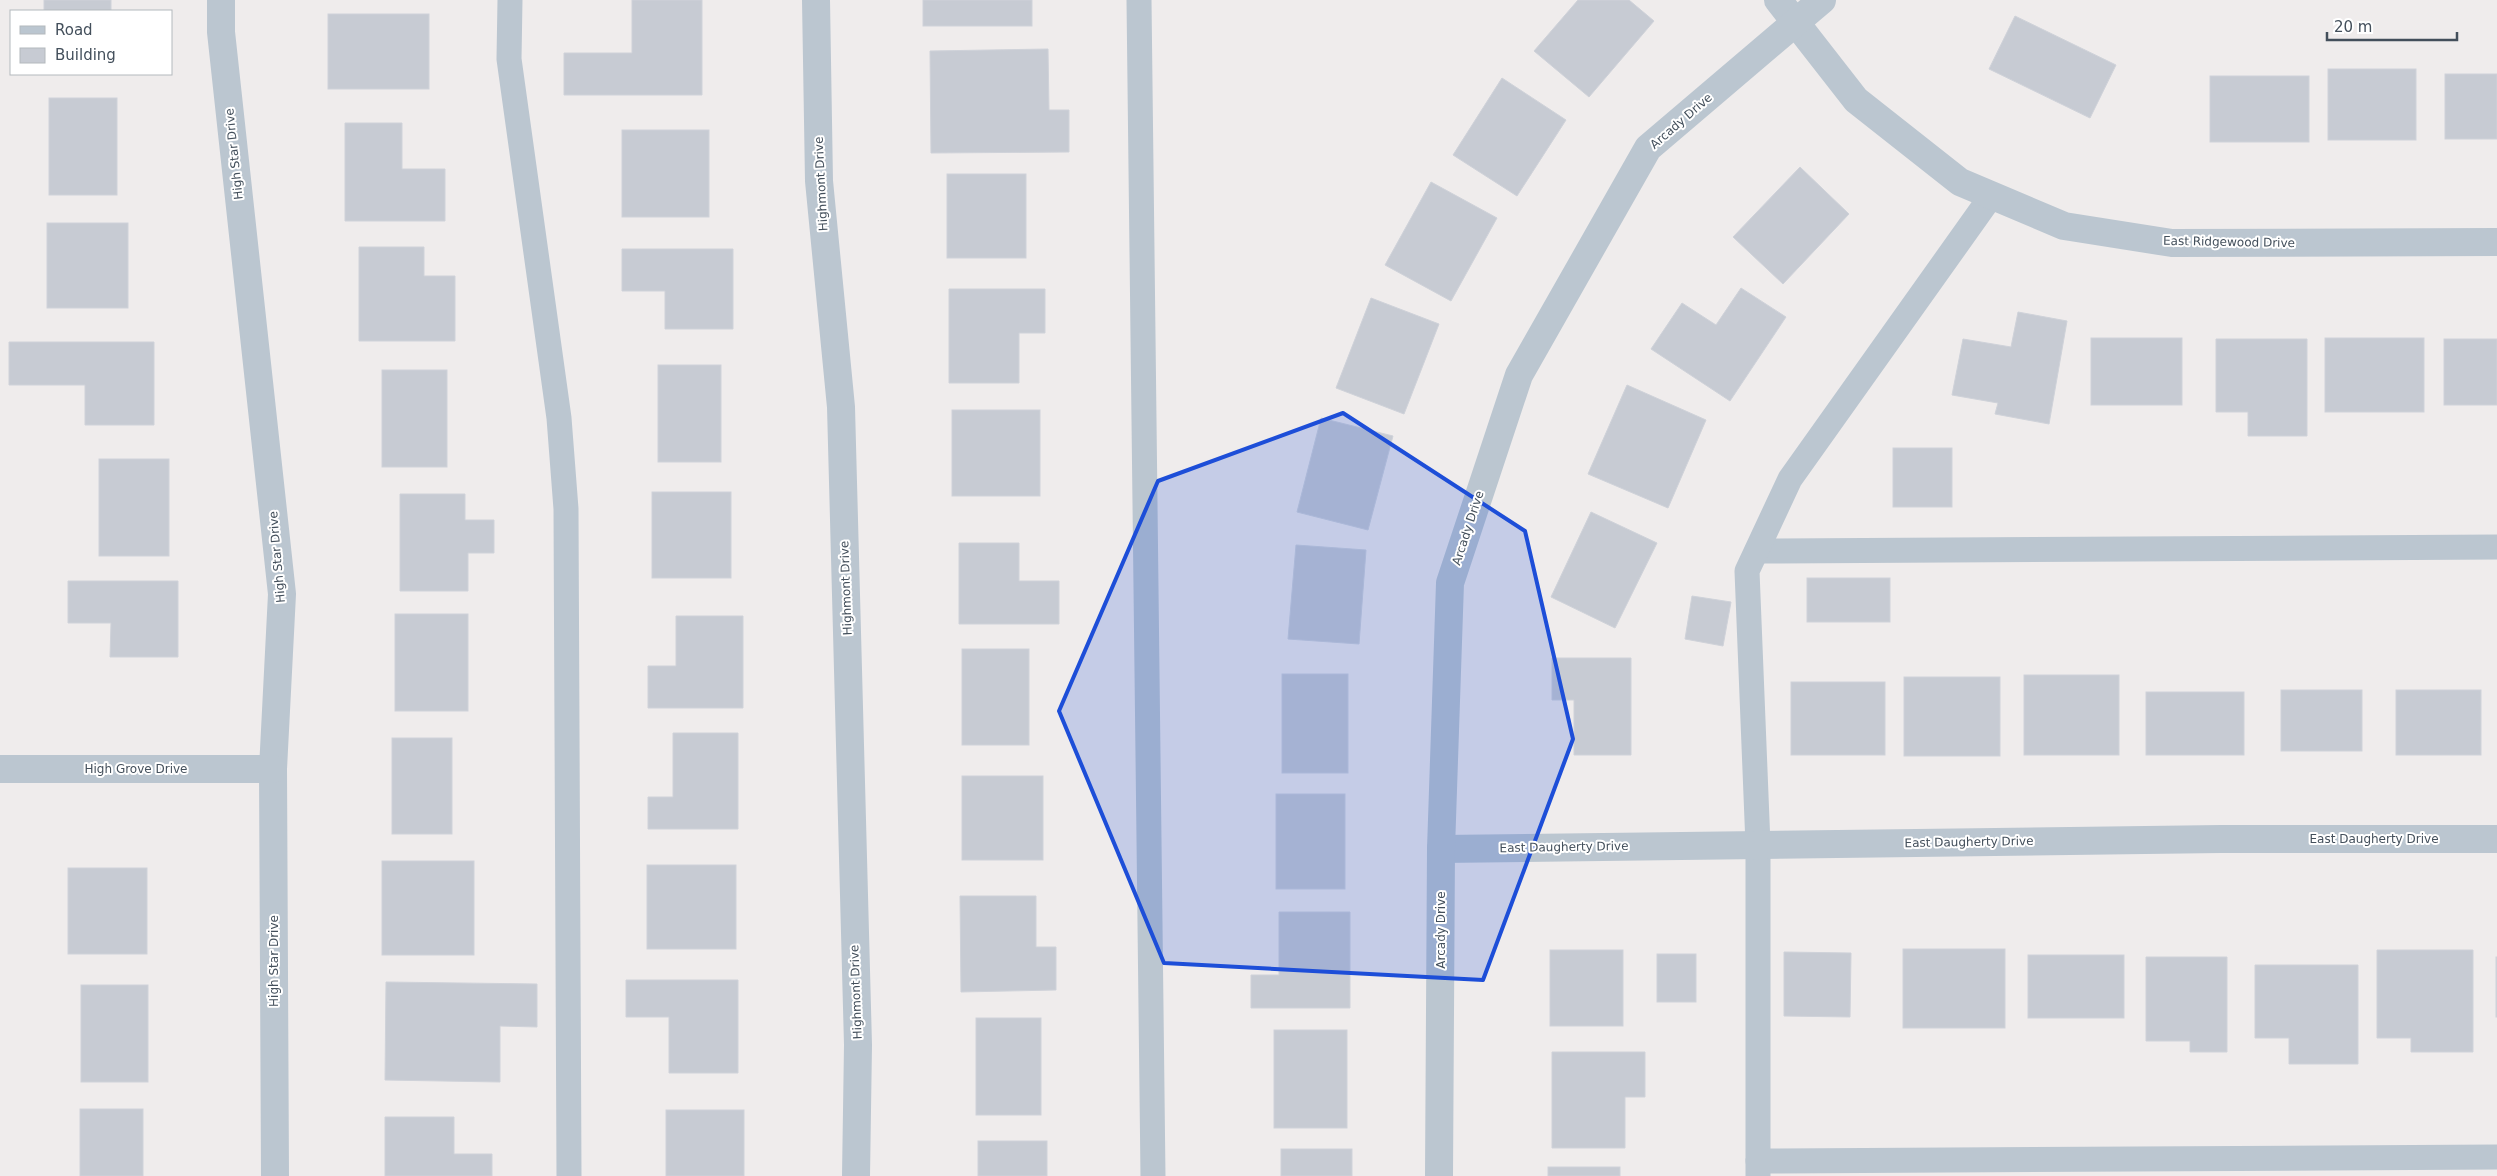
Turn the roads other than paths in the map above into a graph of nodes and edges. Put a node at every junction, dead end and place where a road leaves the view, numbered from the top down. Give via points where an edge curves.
1 (221, 0) edge
2 (510, 0) edge
3 (816, 0) edge
4 (1139, 0) edge
5 (1778, 0) edge
6 (1822, 0) edge
7 (1796, 23) junction
8 (1992, 195) junction
9 (2497, 242) edge
10 (2497, 547) edge
11 (1757, 551) junction
12 (0, 769) edge
13 (273, 769) junction
14 (2497, 839) edge
15 (1758, 845) junction
16 (1441, 849) junction
17 (2497, 1158) edge
18 (1758, 1168) edge
19 (275, 1176) edge
20 (569, 1176) edge
21 (856, 1176) edge
22 (1153, 1176) edge
23 (1439, 1176) edge

1 - 13 street, High Star Drive via 222,42 282,594
2 - 20 lane via 510,59 558,418 566,510
3 - 21 street, Highmont Drive via 819,181 841,407 858,1045
4 - 22 lane
5 - 7 street, East Ridgewood Drive
6 - 7 street, Arcady Drive
7 - 8 street, East Ridgewood Drive via 1856,100 1960,182
7 - 16 street, Arcady Drive via 1648,148 1519,374 1450,583
8 - 9 street, East Ridgewood Drive via 2064,226 2172,243
8 - 11 lane via 1790,479
10 - 11 lane
11 - 15 lane via 1747,571
12 - 13 street, High Grove Drive
13 - 19 street, High Star Drive
14 - 15 street, East Daugherty Drive
15 - 16 street, East Daugherty Drive
15 - 18 lane
16 - 23 street, Arcady Drive
17 - 18 lane

